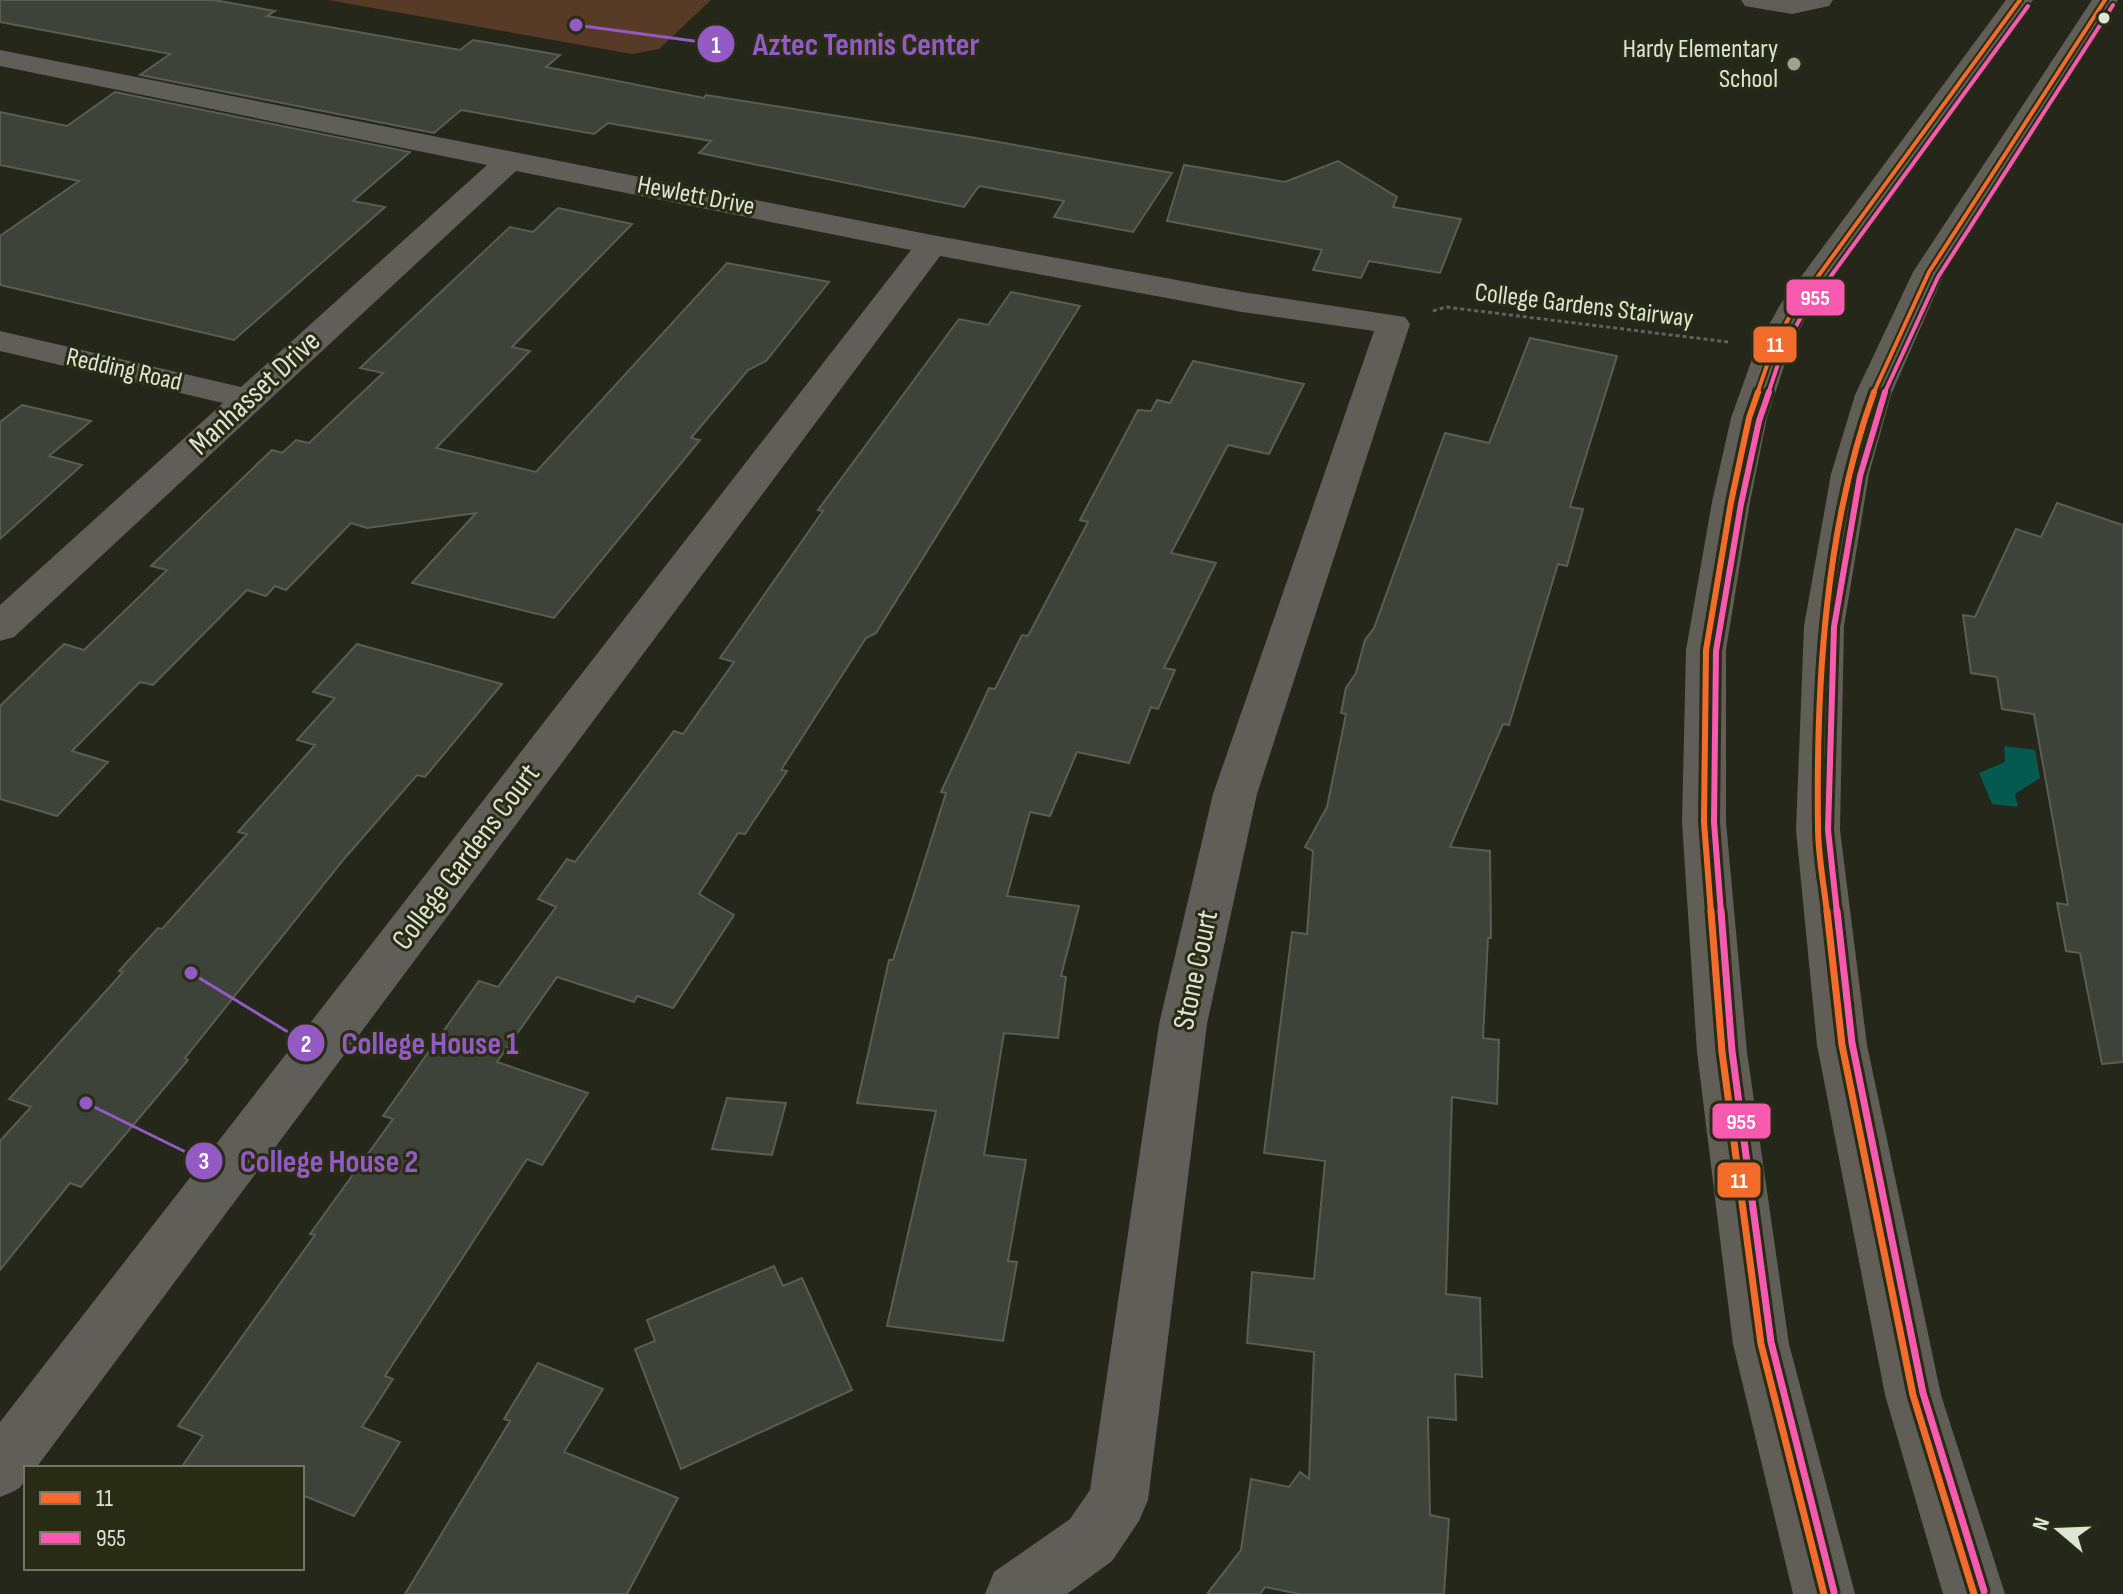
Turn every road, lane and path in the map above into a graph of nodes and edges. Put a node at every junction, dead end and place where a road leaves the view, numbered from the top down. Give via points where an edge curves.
1 (1754, 0) edge
2 (1820, 0) edge
3 (2020, 0) edge
4 (2105, 0) edge
5 (0, 58) edge
6 (511, 159) junction
7 (932, 245) junction
8 (1393, 324) junction
9 (0, 341) edge
10 (1773, 348) junction
11 (249, 399) junction
12 (0, 627) edge
13 (0, 1469) edge
14 (1016, 1594) edge
15 (1824, 1594) edge
16 (1974, 1594) edge

1 - 2 street via 1792,6
3 - 10 main road via 1792,312
4 - 16 main road via 1929,272 1873,395 1850,474 1824,626 1818,830 1842,1045 1913,1395
5 - 6 street, Hewlett Drive
6 - 7 street, Hewlett Drive
6 - 11 street, Manhasset Drive
7 - 8 street, Hewlett Drive
7 - 13 street, College Gardens Court
8 - 10 path, College Gardens Stairway via 1446,307
8 - 14 street, Stone Court via 1235,794 1183,1024 1118,1500 1091,1540
9 - 11 street, Redding Road
10 - 15 main road via 1749,418 1706,650 1704,822 1722,1052 1761,1344
11 - 12 street, Manhasset Drive

